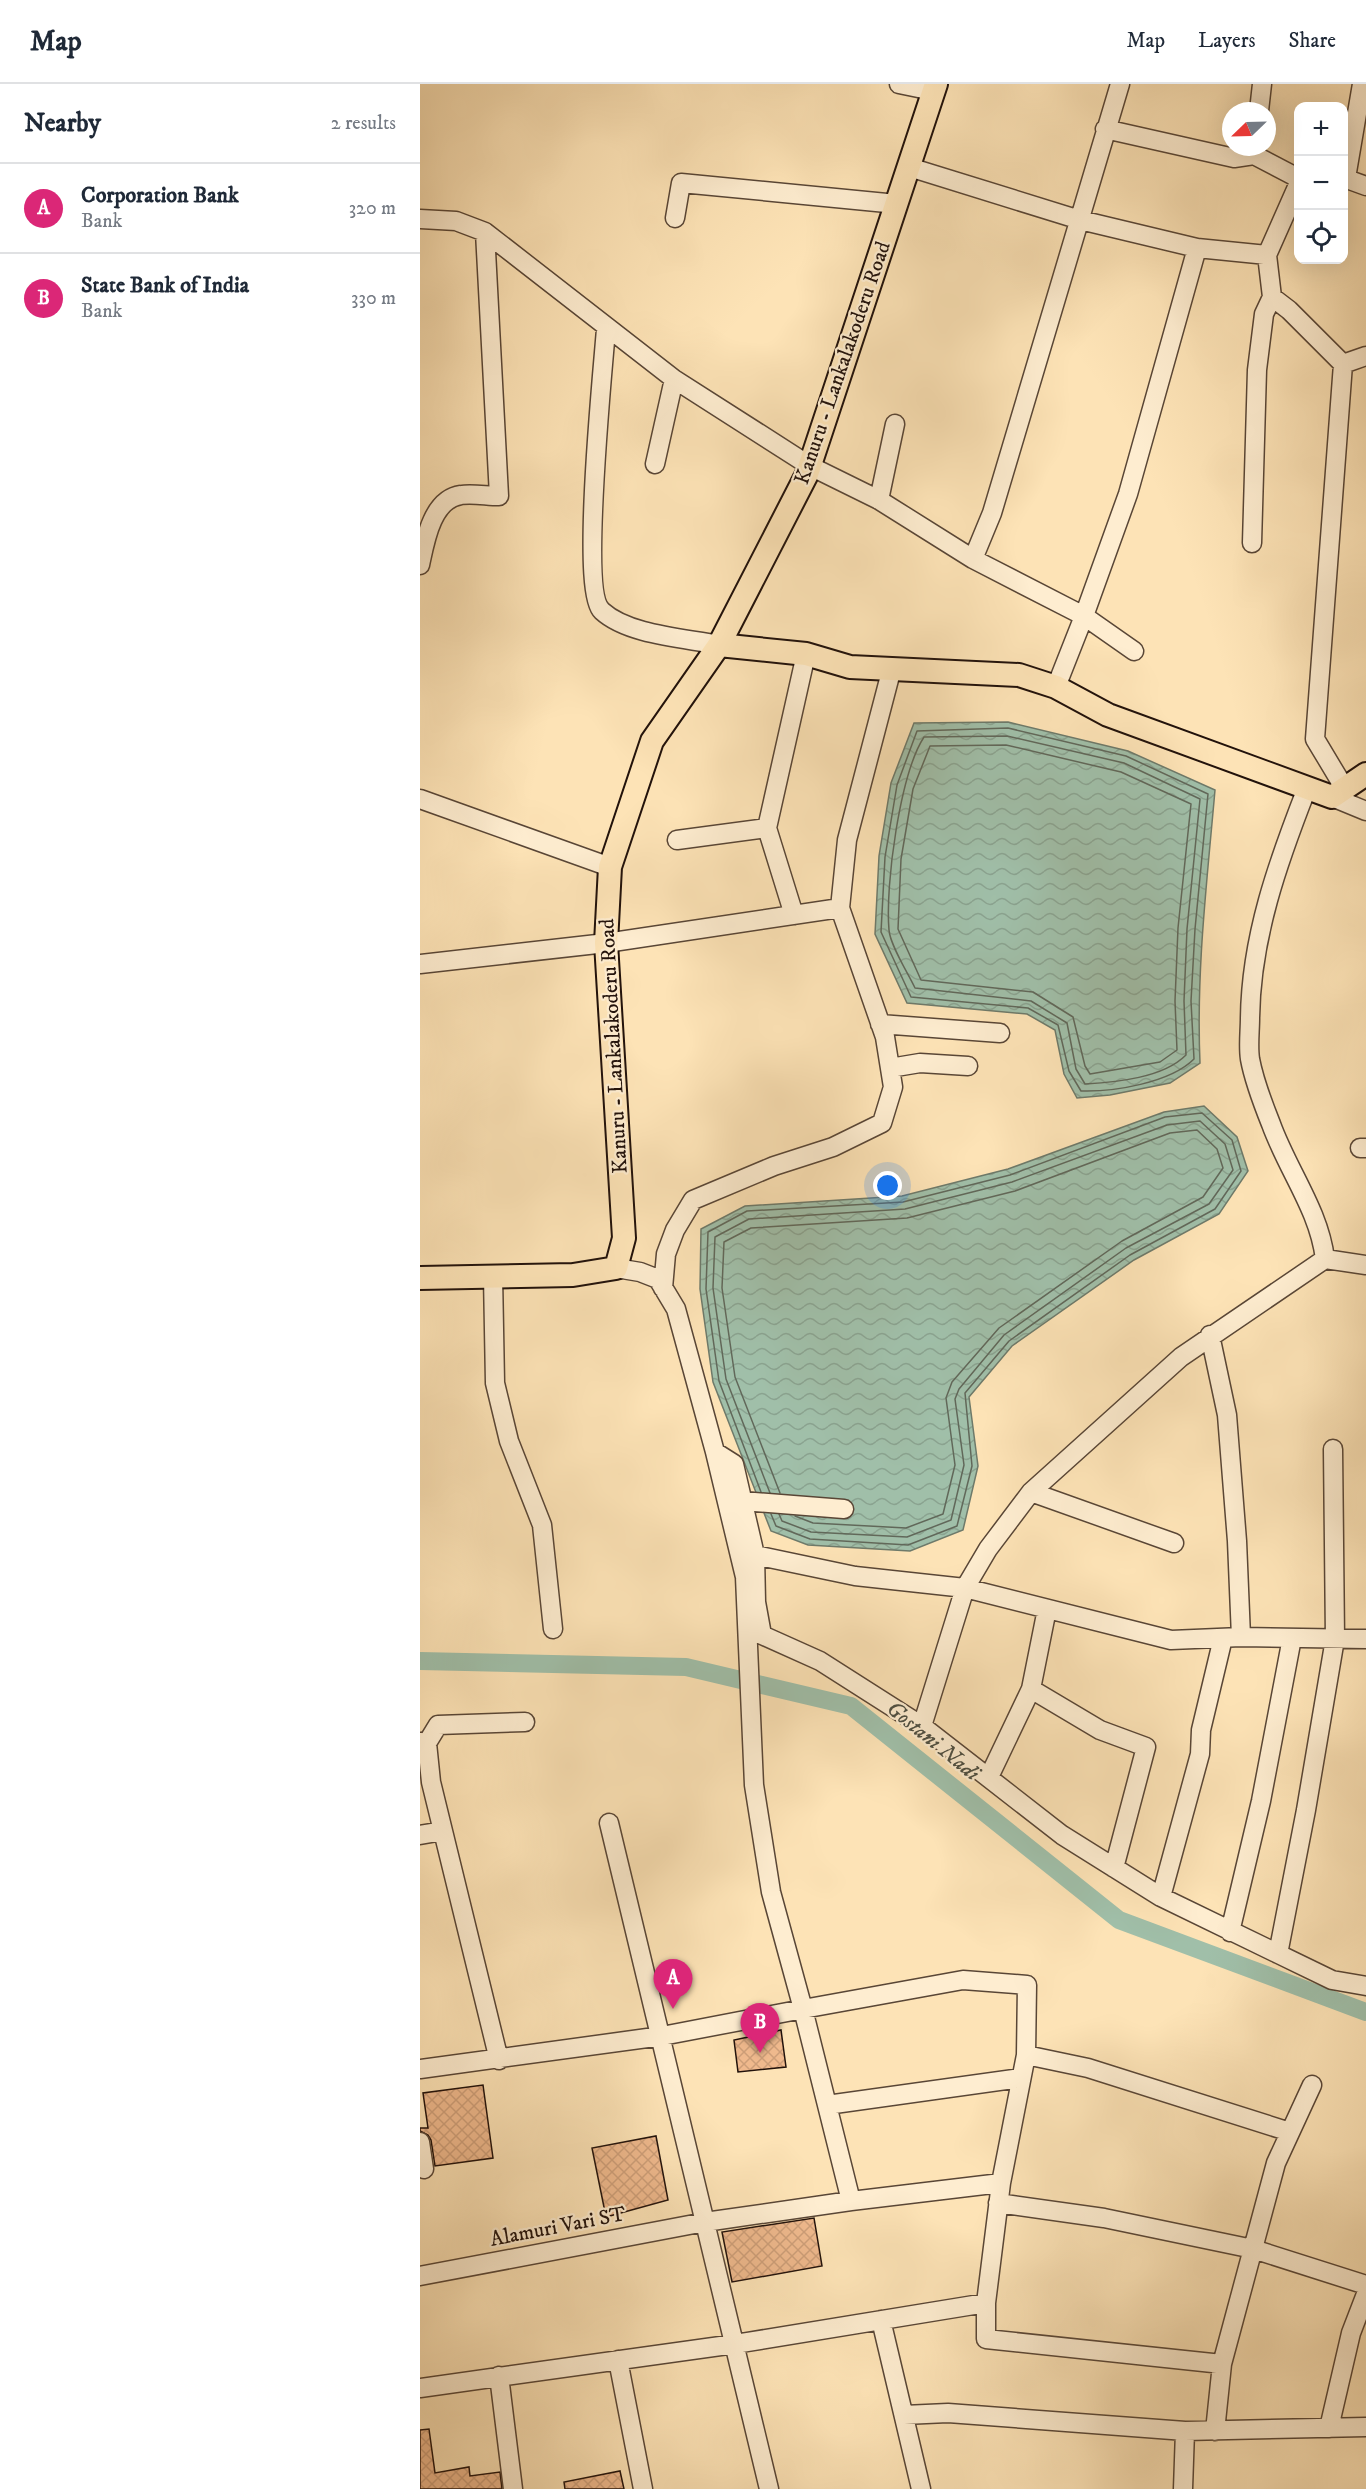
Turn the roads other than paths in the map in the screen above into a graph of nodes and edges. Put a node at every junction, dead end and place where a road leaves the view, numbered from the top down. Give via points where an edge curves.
1 (899, 84) edge
2 (1120, 84) edge
3 (1262, 84) edge
4 (1362, 84) edge
5 (935, 88) edge
6 (1260, 102) edge
7 (1105, 129) junction
8 (1222, 155) edge
9 (1225, 156) edge
10 (1240, 156) edge
11 (1263, 156) edge
12 (1348, 161) edge
13 (909, 167) junction
14 (1294, 175) edge
15 (1348, 179) edge
16 (1366, 186) edge
17 (1294, 196) edge
18 (897, 204) junction
19 (675, 218) dead end
20 (420, 219) edge
21 (1080, 220) junction
22 (485, 232) junction
23 (1197, 248) junction
24 (1267, 255) junction
25 (1272, 297) junction
26 (606, 329) junction
27 (1366, 356) edge
28 (1343, 364) junction
29 (674, 379) junction
30 (895, 424) dead end
31 (655, 464) dead end
32 (810, 466) junction
33 (879, 500) junction
34 (1252, 543) dead end
35 (973, 559) junction
36 (420, 565) edge
37 (1084, 616) junction
38 (719, 645) junction
39 (1134, 651) dead end
40 (806, 654) junction
41 (892, 668) junction
42 (1056, 687) junction
43 (1366, 774) edge
44 (1307, 788) junction
45 (1338, 793) junction
46 (420, 799) edge
47 (1366, 811) edge
48 (767, 828) junction
49 (677, 840) dead end
50 (610, 867) junction
51 (840, 908) junction
52 (794, 915) junction
53 (606, 943) junction
54 (420, 964) edge
55 (880, 1024) junction
56 (1000, 1033) dead end
57 (968, 1066) dead end
58 (890, 1068) junction
59 (1325, 1259) junction
60 (1366, 1265) edge
61 (616, 1268) junction
62 (493, 1276) junction
63 (420, 1278) edge
64 (663, 1288) junction
65 (1210, 1335) junction
66 (1333, 1449) dead end
67 (715, 1452) junction
68 (1031, 1492) junction
69 (742, 1501) junction
70 (844, 1509) dead end
71 (1174, 1543) dead end
72 (755, 1555) junction
73 (965, 1588) junction
74 (1047, 1609) junction
75 (553, 1629) dead end
76 (1232, 1638) junction
77 (1292, 1638) junction
78 (1335, 1639) junction
79 (1366, 1639) edge
80 (1030, 1689) junction
81 (525, 1722) dead end
82 (922, 1726) junction
83 (424, 1742) edge
84 (989, 1777) junction
85 (609, 1823) dead end
86 (443, 1831) junction
87 (420, 1835) edge
88 (1114, 1868) junction
89 (1161, 1897) junction
90 (1230, 1932) junction
91 (1278, 1954) junction
92 (1366, 1986) edge
93 (803, 2009) junction
94 (662, 2036) junction
95 (1026, 2055) junction
96 (499, 2060) junction
97 (420, 2069) edge
98 (1022, 2078) junction
99 (1312, 2085) dead end
100 (827, 2105) junction
101 (1290, 2132) junction
102 (420, 2142) edge
103 (424, 2169) dead end
104 (1001, 2183) junction
105 (851, 2201) junction
106 (998, 2203) junction
107 (705, 2222) junction
108 (1253, 2249) junction
109 (420, 2276) edge
110 (1366, 2285) edge
111 (1366, 2295) edge
112 (986, 2303) junction
113 (881, 2320) junction
114 (735, 2344) junction
115 (618, 2360) junction
116 (1222, 2364) junction
117 (499, 2376) junction
118 (420, 2388) edge
119 (904, 2415) junction
120 (1366, 2427) edge
121 (1329, 2428) junction
122 (1185, 2431) junction
123 (1215, 2431) junction
124 (513, 2489) edge
125 (643, 2489) edge
126 (769, 2489) edge
127 (921, 2489) edge
128 (1183, 2489) edge

1 - 5 street
2 - 7 street
3 - 6 street
4 - 12 street
5 - 13 main road, Kanuru - Lankalakoderu Road
7 - 8 street
7 - 21 street
9 - 10 street
11 - 14 street
13 - 18 main road, Kanuru - Lankalakoderu Road
13 - 21 street
15 - 16 street
17 - 24 street
18 - 19 street via 681,183
18 - 32 main road, Kanuru - Lankalakoderu Road
20 - 22 street via 456,221
21 - 23 street
21 - 35 street via 992,513
22 - 26 street
22 - 36 street via 499,496 461,495 448,499 438,510
23 - 24 street
23 - 37 street via 1128,494
24 - 25 street
25 - 28 street
25 - 34 street via 1264,314 1257,369
26 - 29 street
26 - 38 street via 592,546 594,593 599,609 619,624
27 - 28 street
28 - 45 street via 1315,739
29 - 31 street
29 - 32 street
30 - 33 street
32 - 33 street
32 - 38 main road, Kanuru - Lankalakoderu Road
33 - 35 street
35 - 37 street
37 - 39 street
37 - 42 street
38 - 40 main road
38 - 50 main road, Kanuru - Lankalakoderu Road via 652,741
40 - 41 main road via 850,667
40 - 48 street
41 - 42 main road via 1019,675
41 - 51 street via 847,840
42 - 44 main road via 1108,715
43 - 45 main road
44 - 45 main road
44 - 59 street via 1280,859 1256,947 1250,1058 1282,1154 1305,1194 1322,1236
45 - 47 street
46 - 50 street
48 - 49 street
48 - 52 street
50 - 53 main road, Kanuru - Lankalakoderu Road
51 - 52 street
51 - 55 street
52 - 53 street
53 - 54 street
53 - 61 main road, Kanuru - Lankalakoderu Road via 624,1238
55 - 56 street
55 - 58 street
57 - 58 street via 920,1063
58 - 64 street via 893,1087 882,1123 833,1147 693,1200 666,1254
59 - 60 street
59 - 65 street
61 - 62 main road via 594,1273
61 - 64 street via 658,1279
62 - 63 main road
62 - 75 street via 495,1383 509,1441 542,1525
64 - 67 street via 676,1309
65 - 68 street
65 - 76 street via 1227,1415 1237,1541
66 - 78 street
67 - 69 street via 734,1464
67 - 93 street via 745,1577 751,1762 771,1892
68 - 71 street
68 - 73 street via 988,1549
69 - 70 street
69 - 72 street
72 - 73 street via 855,1576
72 - 82 street via 756,1602 762,1635 820,1661
73 - 74 street
73 - 82 street
74 - 76 street via 1171,1641
74 - 80 street
76 - 77 street
76 - 89 street via 1201,1730 1200,1754
77 - 78 street
77 - 90 street via 1261,1801
78 - 79 street
78 - 91 street
80 - 84 street
80 - 88 street via 1100,1730 1146,1747
81 - 83 street via 438,1725
82 - 84 street
83 - 86 street
84 - 88 street via 1062,1835
85 - 94 street
86 - 87 street
86 - 96 street
88 - 89 street
89 - 90 street
90 - 91 street
91 - 92 street via 1332,1980
93 - 94 street
93 - 95 street via 963,1980 1027,1985
93 - 100 street
94 - 96 street
94 - 107 street
95 - 98 street
95 - 101 street via 1088,2068
96 - 97 street
98 - 100 street
98 - 104 street
99 - 101 street
100 - 105 street
101 - 108 street via 1276,2163
102 - 103 street
104 - 105 street, Alamuri Vari ST
104 - 106 street
105 - 107 street, Alamuri Vari ST
106 - 108 street via 1104,2218
106 - 112 street
107 - 109 street, Alamuri Vari ST
107 - 114 street
108 - 110 street
108 - 116 street
111 - 121 street via 1350,2333
112 - 113 street
112 - 116 street via 986,2339
113 - 114 street
113 - 119 street
114 - 115 street
114 - 126 street
115 - 117 street
115 - 125 street
116 - 123 street
117 - 118 street
117 - 124 street
119 - 122 street via 948,2413
119 - 127 street
120 - 121 street
121 - 123 street
122 - 123 street
122 - 128 street

